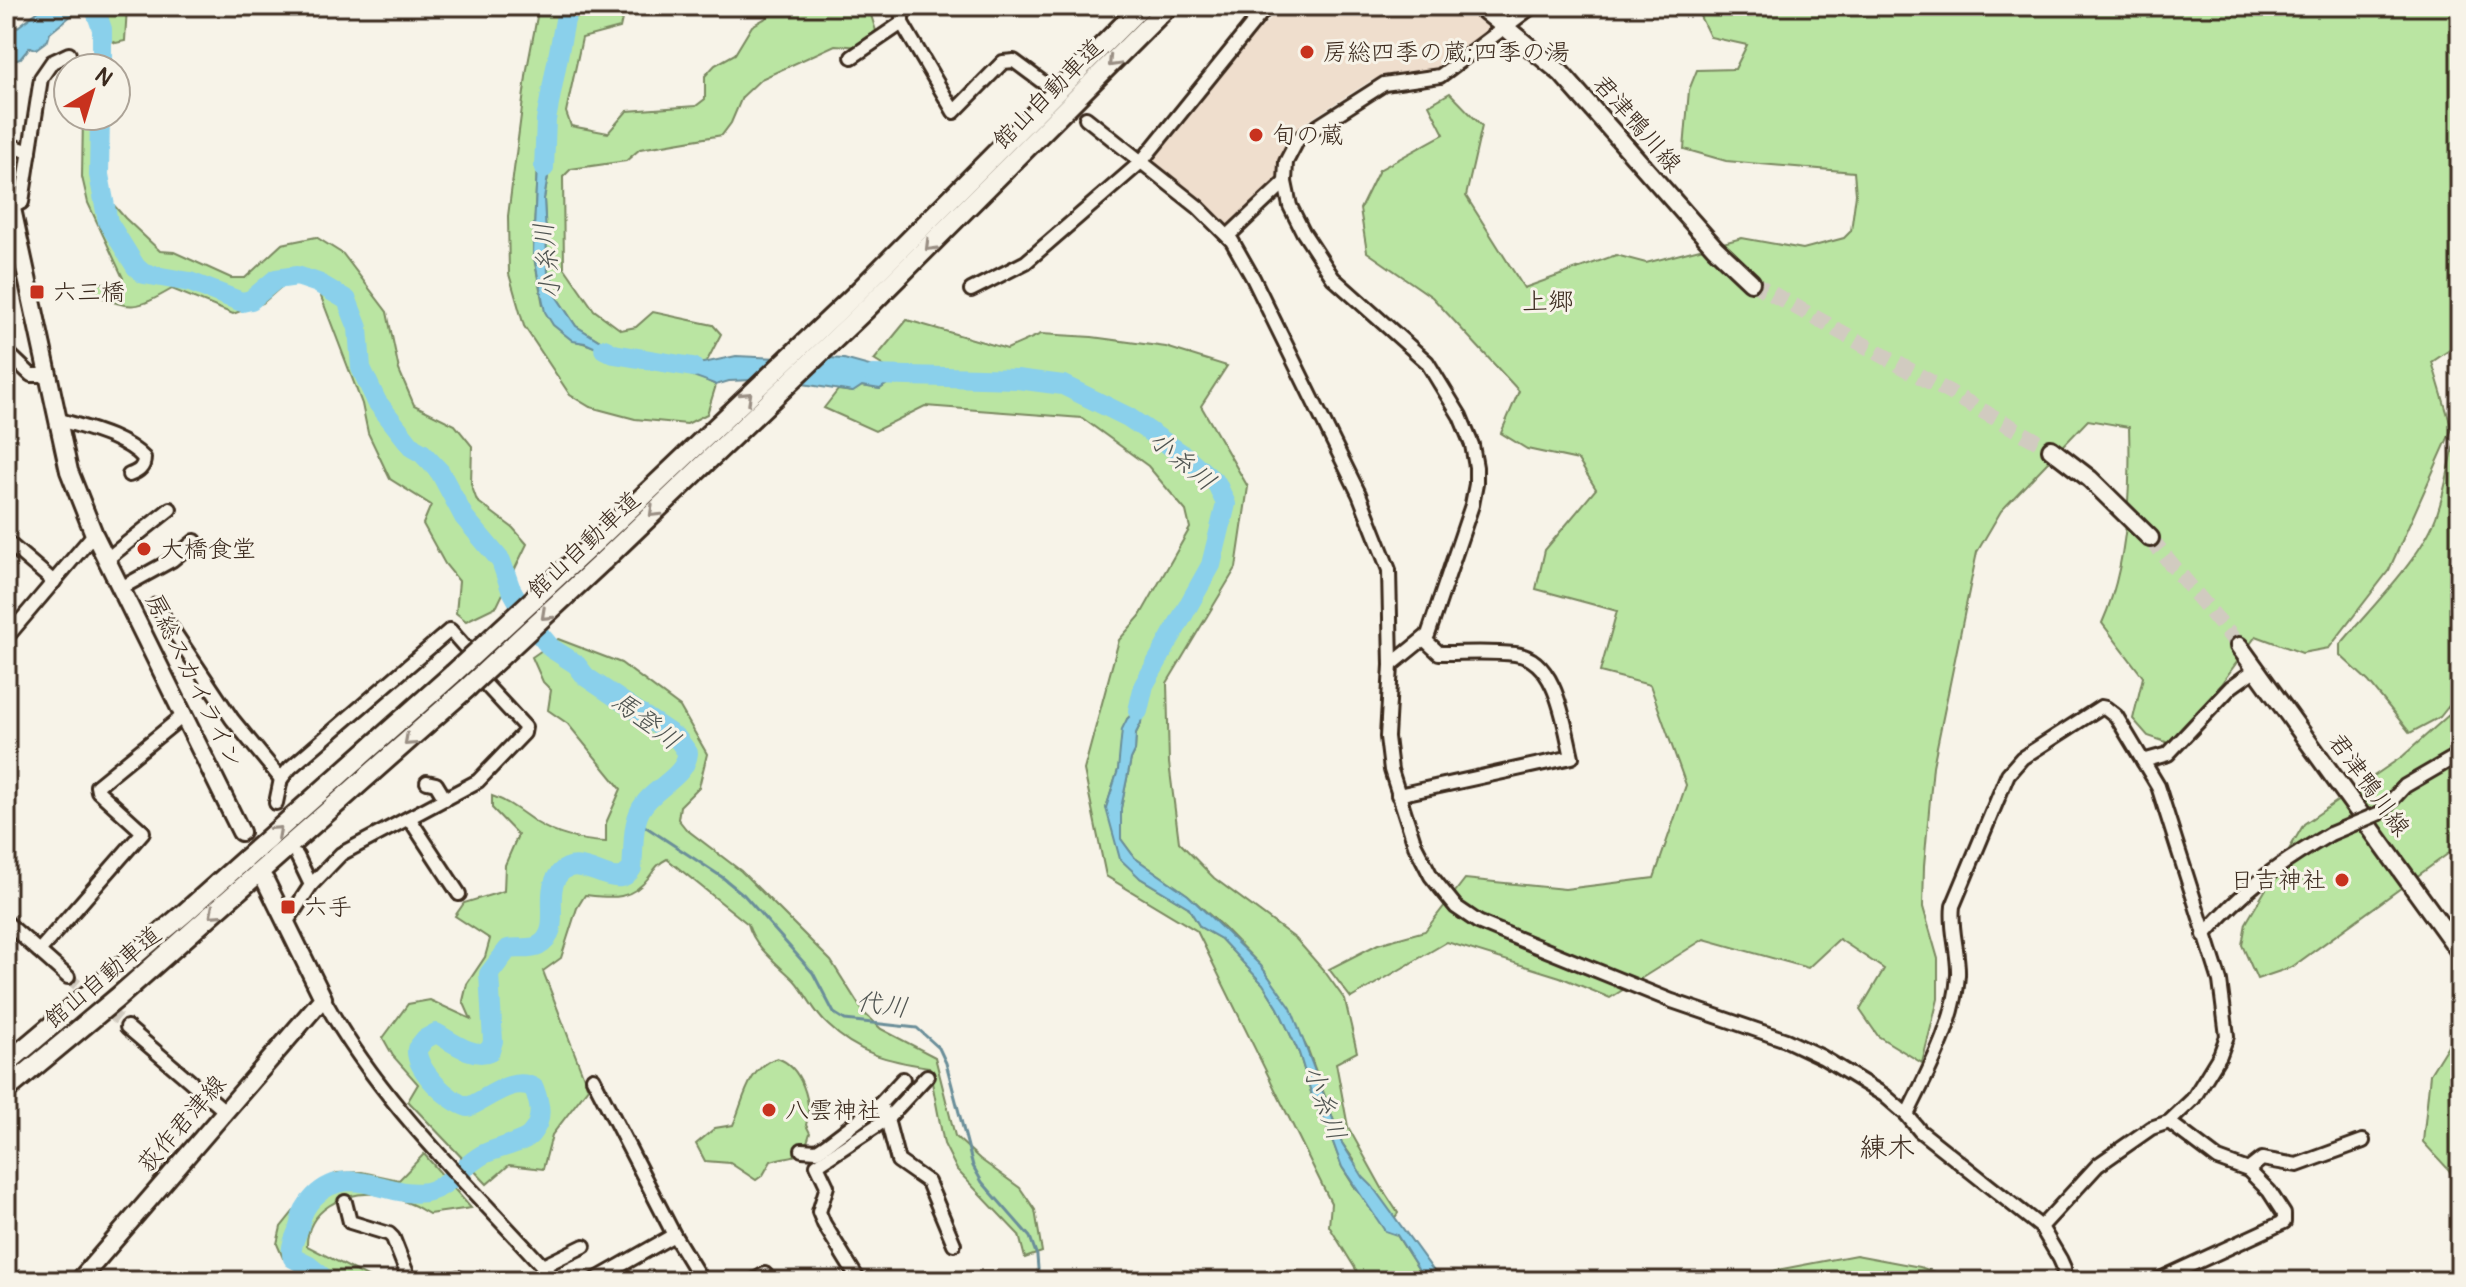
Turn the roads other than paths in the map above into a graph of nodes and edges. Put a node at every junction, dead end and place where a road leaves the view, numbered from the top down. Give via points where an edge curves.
1 (902, 6) edge
2 (1142, 6) edge
3 (1168, 6) edge
4 (1267, 6) edge
5 (1479, 6) edge
6 (1533, 6) edge
7 (902, 23) junction
8 (1505, 28) junction
9 (852, 57) dead end
10 (52, 62) edge
11 (1041, 81) tunnel mouth
12 (1086, 118) tunnel mouth
13 (6, 144) edge
14 (30, 152) junction
15 (1141, 162) junction
16 (6, 181) edge
17 (1285, 182) junction
18 (11, 208) junction
19 (1228, 236) junction
20 (1751, 282) tunnel mouth
21 (971, 290) dead end
22 (859, 303) junction
23 (10, 355) dead end
24 (47, 375) junction
25 (57, 419) junction
26 (2051, 449) tunnel mouth
27 (129, 475) dead end
28 (170, 509) dead end
29 (94, 534) junction
30 (2150, 538) tunnel mouth
31 (6, 541) edge
32 (195, 541) dead end
33 (107, 559) junction
34 (54, 582) junction
35 (121, 588) junction
36 (156, 605) dead end
37 (6, 638) edge
38 (1424, 639) junction
39 (2239, 646) tunnel mouth
40 (465, 647) dead end
41 (1391, 665) junction
42 (2256, 669) junction
43 (476, 686) junction
44 (184, 715) junction
45 (2460, 754) edge
46 (2143, 761) junction
47 (281, 779) junction
48 (427, 782) dead end
49 (1398, 795) junction
50 (445, 799) junction
51 (276, 803) dead end
52 (409, 818) junction
53 (241, 832) dead end
54 (297, 856) dead end
55 (265, 880) dead end
56 (311, 885) junction
57 (459, 894) dead end
58 (6, 922) edge
59 (286, 923) junction
60 (2204, 935) junction
61 (39, 951) junction
62 (2460, 952) edge
63 (68, 977) tunnel mouth
64 (323, 998) junction
65 (127, 1027) tunnel mouth
66 (6, 1064) edge
67 (927, 1076) dead end
68 (593, 1078) dead end
69 (903, 1079) dead end
70 (6, 1090) edge
71 (880, 1104) junction
72 (225, 1111) junction
73 (1907, 1115) junction
74 (887, 1119) junction
75 (2169, 1122) junction
76 (2363, 1141) dead end
77 (802, 1150) dead end
78 (2248, 1170) junction
79 (345, 1202) dead end
80 (2041, 1227) junction
81 (674, 1235) junction
82 (954, 1244) dead end
83 (584, 1246) dead end
84 (543, 1266) junction
85 (79, 1281) edge
86 (410, 1281) edge
87 (454, 1281) edge
88 (464, 1281) edge
89 (556, 1281) edge
90 (593, 1281) edge
91 (702, 1281) edge
92 (753, 1281) edge
93 (770, 1281) edge
94 (859, 1281) edge
95 (2063, 1281) edge
96 (2156, 1281) edge

1 - 7 street
2 - 22 highway, 館山自動車道
3 -> 22 highway, 館山自動車道
4 - 15 street
5 - 8 main road, 君津鴨川線
6 - 8 street
7 - 9 street
7 - 11 street via 954,112 1003,62 1014,61
8 - 17 street via 1448,73 1384,84 1298,139 1286,162
8 - 20 main road, 君津鴨川線 via 1561,73
10 - 14 street via 41,78
12 - 15 street
13 - 14 street
14 - 18 street via 22,202
15 - 19 street
15 - 21 street via 1026,262
16 - 18 main road, 房総スカイライン
17 - 19 street
17 - 38 street via 1303,232 1333,278 1427,362 1472,445 1472,505
18 - 24 main road, 房総スカイライン
19 - 41 street via 1375,530 1389,570
22 -> 43 highway, 館山自動車道, bridge via 706,463
66 -> 22 highway, 館山自動車道, bridge via 453,674 690,450
23 - 24 street via 31,375
24 - 25 main road, 房総スカイライン
25 - 27 street via 141,454 143,466
25 - 29 main road, 房総スカイライン via 69,471
26 - 30 main road
28 - 33 street
29 - 33 main road, 房総スカイライン
29 - 34 street
31 - 34 street
32 - 35 street
33 - 35 main road, 房総スカイライン
34 - 37 street
35 - 44 main road, 房総スカイライン
36 - 47 street via 232,719
38 - 41 street
38 - 49 street via 1439,653 1518,654 1535,661 1557,692 1572,757
39 - 42 main road, 君津鴨川線
40 - 47 street via 450,630
41 - 49 street via 1387,737
42 - 46 street via 2231,687 2168,754
42 - 62 main road, 君津鴨川線
43 - 50 street via 525,727 524,733 478,781
43 -> 70 highway, 館山自動車道
44 - 53 main road, 房総スカイライン
44 - 61 street via 97,786 143,832
45 - 60 street, bridge via 2405,786 2380,813 2300,850 2264,875
46 - 60 street via 2158,786
46 - 73 street via 2116,716 2101,707 2022,758 2008,774 1953,906 1955,1003
47 - 51 street
48 - 50 street via 436,784
49 - 73 street via 1431,876 1456,907 1478,922 1672,1001 1786,1040 1884,1095
50 - 52 street
52 - 56 street via 341,854
52 - 57 street
54 - 56 street
55 - 59 main road
56 - 59 street
58 - 61 street
59 - 64 main road
60 - 75 street via 2220,981 2227,1036 2193,1099
61 - 63 street
64 - 72 main road, 荻作君津線
64 - 84 street via 374,1079
65 - 72 street
67 - 74 street
68 - 81 street
69 - 71 street
71 - 74 street
71 - 77 street via 817,1151
72 - 85 main road, 荻作君津線
73 - 80 street
74 - 82 street via 898,1161 928,1182
74 - 94 street via 817,1165 827,1186 819,1212
75 - 78 street via 2218,1159
75 - 80 street via 2151,1128 2098,1165
76 - 78 street via 2297,1165 2262,1159
78 - 96 street via 2269,1191 2284,1222
79 - 86 street via 350,1222 389,1234
80 - 95 street via 2064,1268
81 - 90 street
81 - 91 street
83 - 84 street
84 - 89 street
87 - 88 street
92 - 93 street via 765,1274

